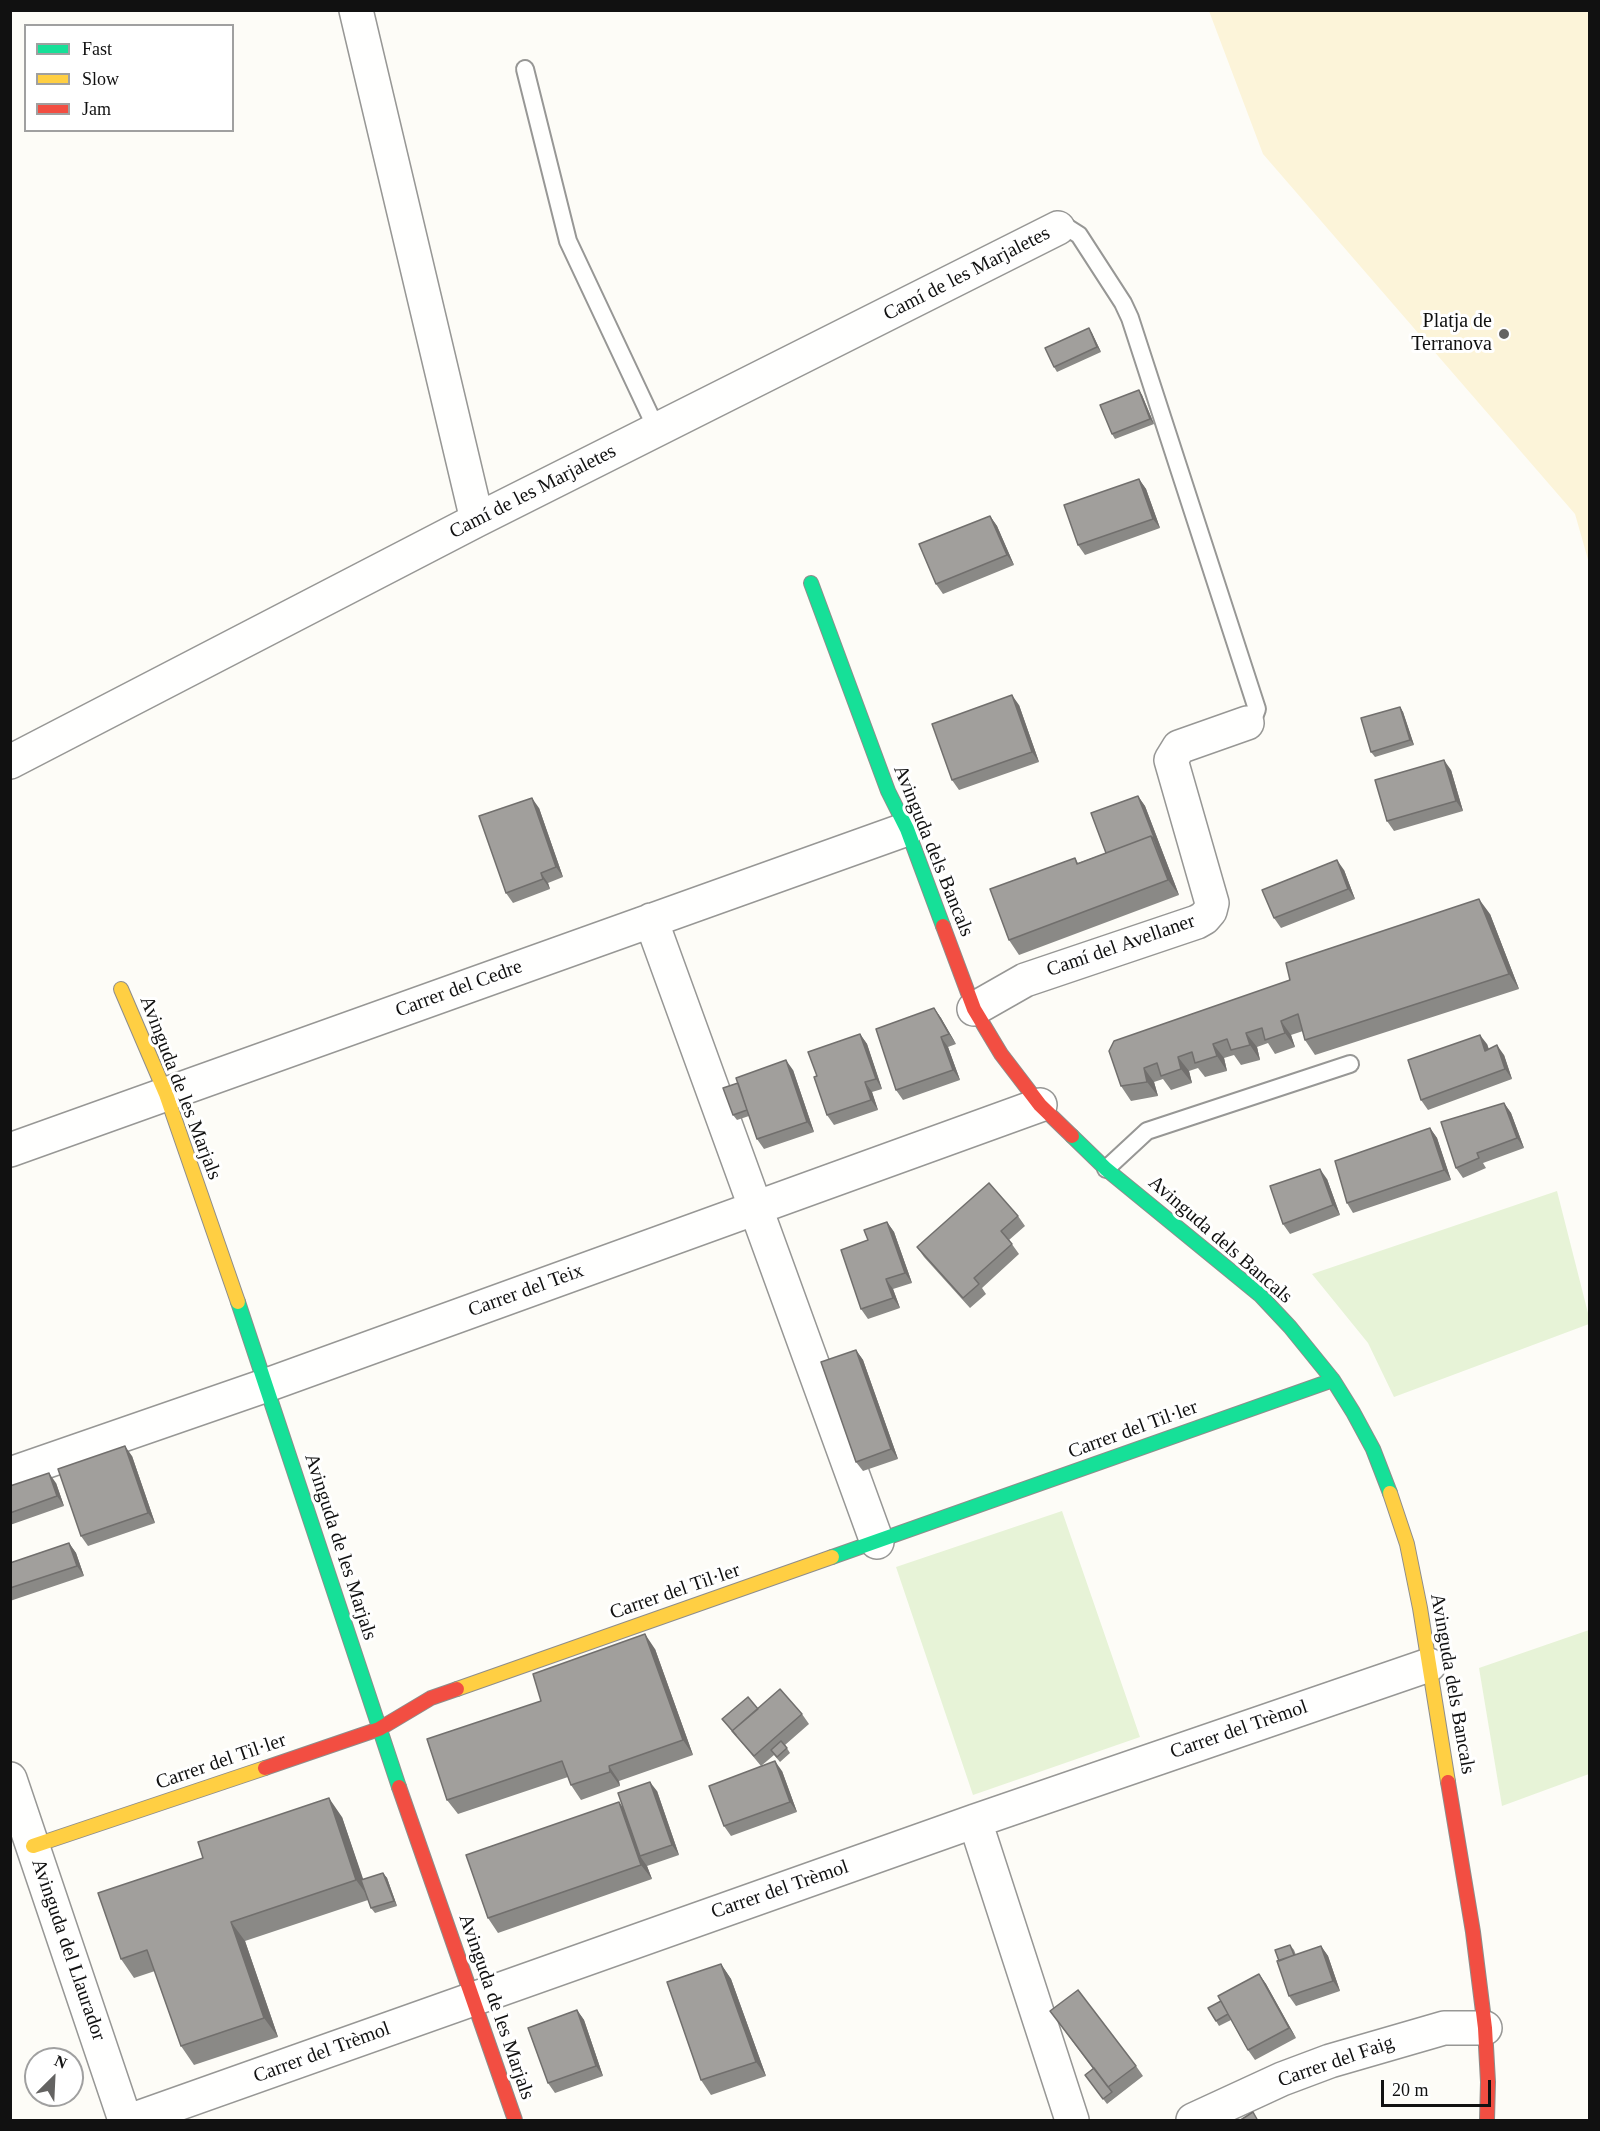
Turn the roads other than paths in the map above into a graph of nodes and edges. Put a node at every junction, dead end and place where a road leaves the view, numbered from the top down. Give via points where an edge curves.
1 (356, 10) edge
2 (525, 69) dead end
3 (1058, 228) joint
4 (657, 430) junction
5 (477, 520) junction
6 (811, 583) dead end
7 (1247, 723) joint
8 (10, 762) edge
9 (907, 829) junction
10 (651, 920) junction
11 (121, 989) dead end
12 (974, 1009) junction
13 (1350, 1064) dead end
14 (166, 1094) junction
15 (1041, 1105) junction
16 (10, 1150) edge
17 (1106, 1169) junction
18 (755, 1209) junction
19 (1333, 1380) junction
20 (267, 1385) junction
21 (10, 1474) edge
22 (877, 1542) junction
23 (1429, 1665) junction
24 (379, 1729) junction
25 (10, 1779) edge
26 (975, 1821) junction
27 (33, 1846) junction
28 (472, 1999) junction
29 (1485, 2028) junction
30 (125, 2121) edge
31 (132, 2121) edge
32 (515, 2121) edge
33 (1072, 2121) edge
34 (1193, 2121) edge
35 (1487, 2121) edge

1 - 5 street
2 - 4 lane via 568,241
3 - 4 street, Camí de les Marjaletes
3 - 7 lane via 1068,228 1079,235 1130,318 1257,709 1253,720
4 - 5 street, Camí de les Marjaletes
5 - 8 street, Camí de les Marjaletes
6 - 9 street, Avinguda dels Bancals via 888,791
7 - 12 street, Camí del Avellaner via 1179,747 1171,760 1212,903 1204,918 1025,980
9 - 10 street, Carrer del Cedre
9 - 12 street, Avinguda dels Bancals
10 - 14 street, Carrer del Cedre
10 - 18 street
11 - 14 street, Avinguda de les Marjals
12 - 15 street, Avinguda dels Bancals via 1001,1054
13 - 17 lane via 1147,1131
14 - 16 street, Carrer del Cedre
14 - 20 street, Avinguda de les Marjals
15 - 17 street, Avinguda dels Bancals
15 - 18 street, Carrer del Teix
17 - 19 street, Avinguda dels Bancals via 1260,1295
18 - 20 street, Carrer del Teix
18 - 22 street
19 - 22 street, Carrer del Til·ler
19 - 23 street, Avinguda dels Bancals via 1373,1449 1396,1508 1409,1554
20 - 21 street, Carrer del Teix
20 - 24 street, Avinguda de les Marjals
22 - 24 street, Carrer del Til·ler via 431,1698
23 - 26 street, Carrer del Trèmol
23 - 29 street, Avinguda dels Bancals
24 - 27 street, Carrer del Til·ler
24 - 28 street, Avinguda de les Marjals
25 - 27 street, Avinguda del Llaurador
26 - 28 street, Carrer del Trèmol
26 - 33 street
27 - 30 street, Avinguda del Llaurador
28 - 31 street, Carrer del Trèmol
28 - 32 street, Avinguda de les Marjals
29 - 34 street, Carrer del Faig via 1444,2028 1330,2061
29 - 35 street, Avinguda dels Bancals

